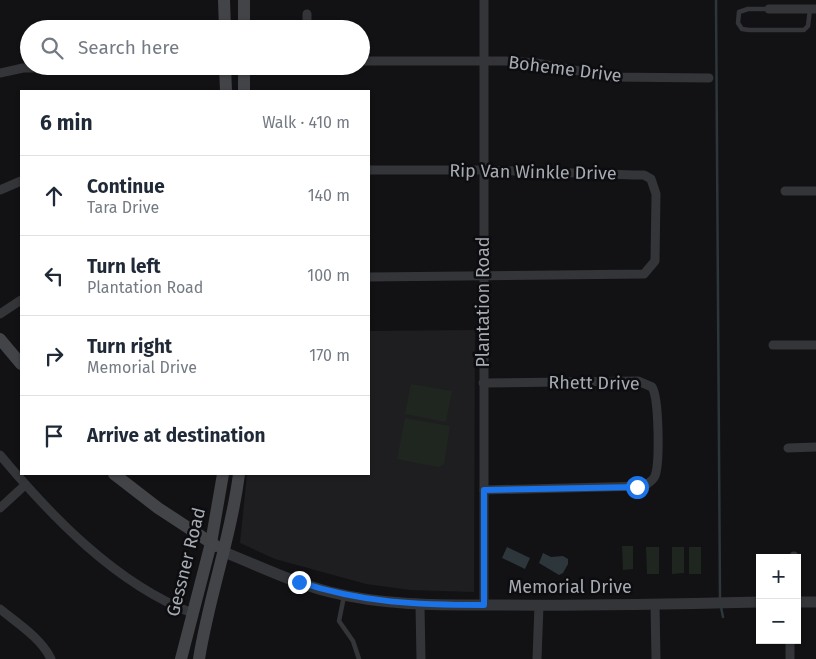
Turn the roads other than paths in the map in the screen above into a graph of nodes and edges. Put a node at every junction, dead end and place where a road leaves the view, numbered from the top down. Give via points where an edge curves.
1 (224, 0) edge
2 (244, 0) edge
3 (484, 0) edge
4 (769, 9) joint
5 (813, 9) edge
6 (307, 14) dead end
7 (225, 20) edge
8 (244, 20) edge
9 (307, 20) edge
10 (370, 61) edge
11 (484, 61) junction
12 (20, 69) edge
13 (0, 74) edge
14 (225, 75) edge
15 (244, 75) edge
16 (709, 78) dead end
17 (226, 90) edge
18 (244, 90) edge
19 (370, 170) edge
20 (483, 170) junction
21 (20, 181) edge
22 (0, 190) edge
23 (785, 191) dead end
24 (816, 191) edge
25 (484, 277) junction
26 (370, 278) edge
27 (20, 301) edge
28 (0, 314) edge
29 (0, 339) edge
30 (773, 346) dead end
31 (816, 346) edge
32 (20, 363) edge
33 (483, 384) junction
34 (816, 447) edge
35 (788, 448) dead end
36 (0, 456) edge
37 (115, 475) edge
38 (223, 475) edge
39 (239, 475) edge
40 (25, 486) junction
41 (484, 490) junction
42 (0, 508) edge
43 (211, 543) junction
44 (224, 552) junction
45 (344, 595) junction
46 (756, 602) edge
47 (801, 602) edge
48 (816, 602) edge
49 (655, 604) junction
50 (420, 605) junction
51 (484, 605) junction
52 (539, 605) junction
53 (0, 609) edge
54 (192, 613) junction
55 (790, 644) edge
56 (51, 659) edge
57 (181, 659) edge
58 (198, 659) edge
59 (360, 659) edge
60 (421, 659) edge
61 (538, 659) edge
62 (656, 659) edge
63 (790, 659) edge

1 - 7 main road
2 - 8 main road
3 - 11 street, Plantation Road
4 - 5 street
4 - 5 lane via 739,12 738,23 742,29 750,30 804,30
6 - 9 street
10 - 11 street, Boheme Drive
11 - 16 street, Boheme Drive via 536,63 612,77
11 - 20 street, Plantation Road
12 - 13 street
14 - 17 main road
15 - 18 main road
19 - 20 street, Rip Van Winkle Drive
20 - 25 street, Plantation Road
20 - 25 street, Rip Van Winkle Drive via 644,176 651,179 655,187 656,223 655,261 644,274
21 - 22 street
23 - 24 street
25 - 26 street, Rip Van Winkle Drive
25 - 33 street, Plantation Road
27 - 28 street
29 - 32 main road
30 - 31 street
33 - 41 street, Plantation Road
33 - 41 street, Rhett Drive via 646,383 656,394 657,438 655,477 644,486
34 - 35 street
36 - 40 street
37 - 43 main road, Memorial Drive
38 - 43 main road, Gessner Road
39 - 44 main road, Gessner Road via 234,514
40 - 42 street
40 - 54 street via 60,523 98,555 132,580
41 - 51 street, Plantation Road
43 - 44 main road, Memorial Drive
43 - 54 main road, Gessner Road
44 - 45 street, Memorial Drive via 293,580
44 - 58 main road, Gessner Road
45 - 50 street, Memorial Drive
45 - 59 lane via 339,621 353,641
46 - 49 street, Memorial Drive
47 - 48 street
49 - 52 street, Memorial Drive
49 - 62 street
50 - 51 street, Memorial Drive
50 - 60 street
51 - 52 street, Memorial Drive
52 - 61 street
53 - 56 street via 47,651
54 - 57 main road, Gessner Road
55 - 63 street

